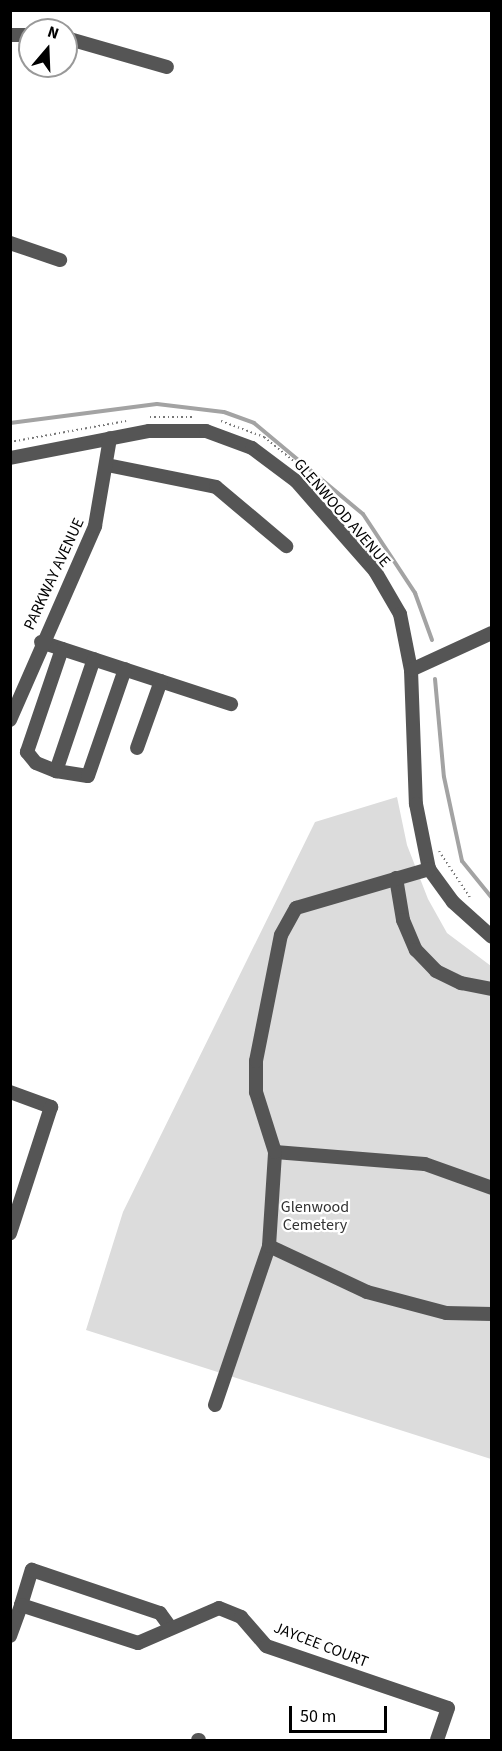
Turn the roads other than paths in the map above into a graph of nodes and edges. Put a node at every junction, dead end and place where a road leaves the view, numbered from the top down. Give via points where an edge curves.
1 (78, 41) edge
2 (167, 67) dead end
3 (10, 243) edge
4 (60, 260) dead end
5 (110, 438) junction
6 (10, 459) edge
7 (107, 465) junction
8 (286, 546) dead end
9 (492, 633) edge
10 (41, 642) junction
11 (62, 649) junction
12 (94, 659) junction
13 (125, 669) junction
14 (411, 670) junction
15 (161, 681) junction
16 (231, 704) dead end
17 (10, 720) edge
18 (137, 748) dead end
19 (56, 771) junction
20 (429, 869) junction
21 (396, 878) junction
22 (492, 937) edge
23 (492, 989) edge
24 (10, 1092) edge
25 (275, 1152) junction
26 (492, 1188) edge
27 (10, 1233) edge
28 (269, 1246) junction
29 (492, 1314) edge
30 (215, 1405) dead end
31 (21, 1605) junction
32 (170, 1627) junction
33 (10, 1636) edge
34 (437, 1740) edge

1 - 2 street
3 - 4 street
5 - 6 street, GLENWOOD AVENUE
5 - 7 street, PARKWAY AVENUE
5 - 14 street, GLENWOOD AVENUE via 206,431 275,462 375,571 400,614
7 - 8 street via 216,487
7 - 10 street, PARKWAY AVENUE via 95,525
9 - 14 street
10 - 11 street
10 - 17 street, PARKWAY AVENUE
11 - 12 street
11 - 19 street via 27,752 36,763
12 - 13 street
12 - 19 street
13 - 15 street
13 - 19 street via 88,776
14 - 20 street, GLENWOOD AVENUE via 416,804
15 - 16 street
15 - 18 street
20 - 21 street
20 - 22 street, GLENWOOD AVENUE via 453,902
21 - 23 street via 403,920 416,950 436,971 461,983
21 - 25 street via 308,903 287,921 256,1060 256,1092
24 - 27 street via 51,1107
25 - 26 street via 425,1164
25 - 28 street
28 - 29 street via 367,1293 446,1313
28 - 30 street
31 - 32 street, JAYCEE COURT via 138,1643
31 - 32 street via 32,1570 160,1612
31 - 33 street
32 - 34 street, JAYCEE COURT via 219,1608 242,1617 266,1646 448,1708

